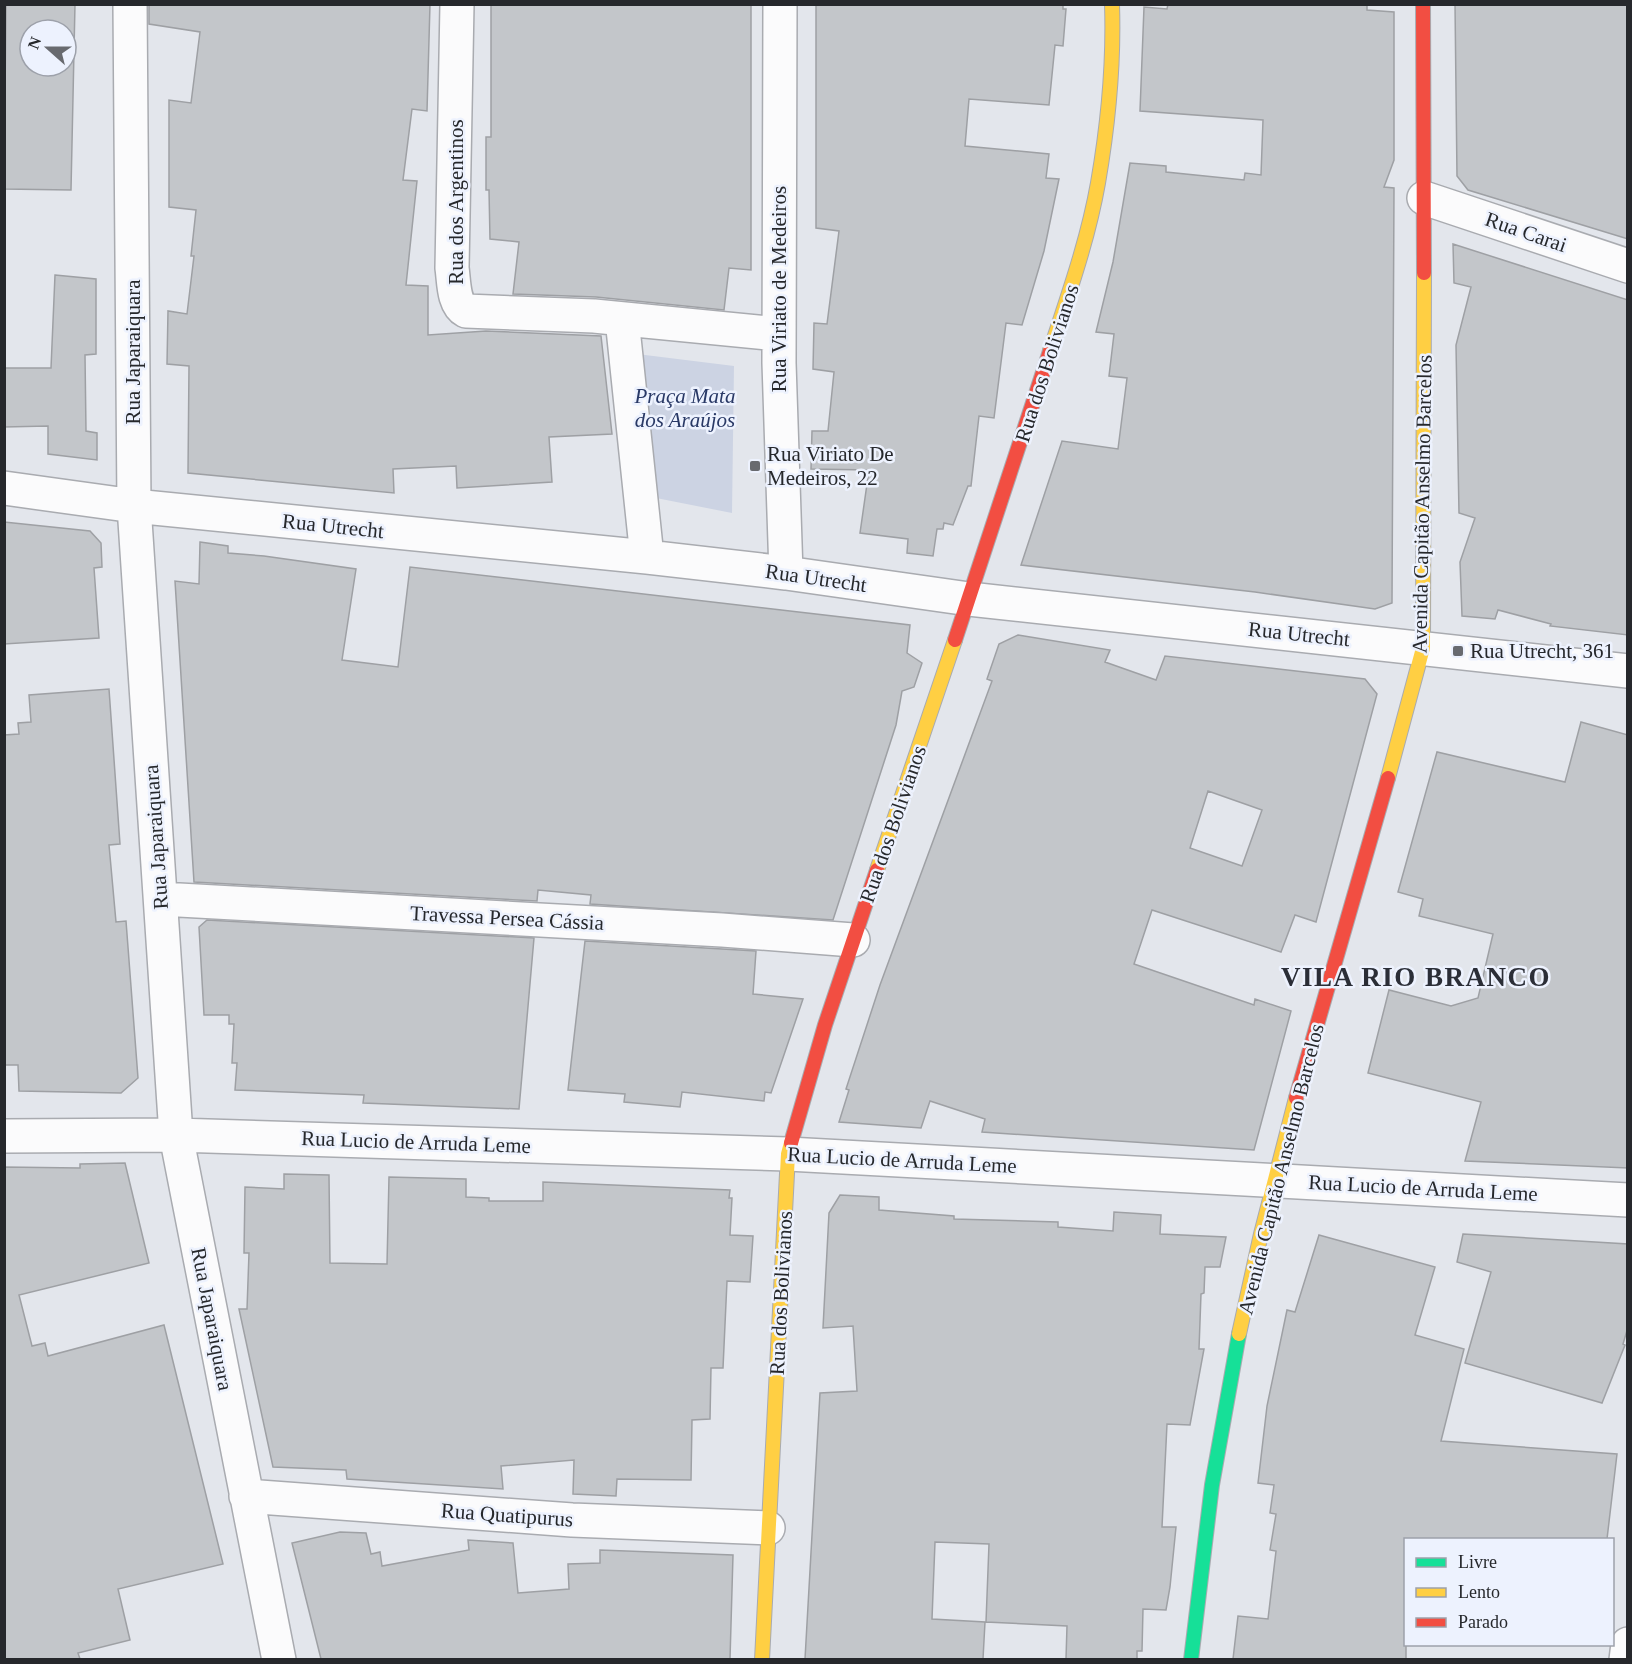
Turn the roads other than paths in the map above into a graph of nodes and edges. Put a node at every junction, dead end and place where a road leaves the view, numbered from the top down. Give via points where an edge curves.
1 (130, 4) edge
2 (457, 4) edge
3 (780, 4) edge
4 (1112, 4) edge
5 (1423, 4) edge
6 (1424, 198) junction
7 (1628, 266) edge
8 (622, 319) junction
9 (778, 334) junction
10 (4, 489) edge
11 (134, 506) junction
12 (647, 557) junction
13 (786, 573) junction
14 (969, 599) junction
15 (1424, 648) junction
16 (1628, 671) edge
17 (161, 899) junction
18 (853, 940) junction
19 (176, 1135) junction
20 (4, 1136) edge
21 (788, 1154) junction
22 (1274, 1180) junction
23 (1628, 1200) edge
24 (246, 1496) junction
25 (768, 1528) junction
26 (1628, 1644) edge
27 (279, 1659) edge
28 (762, 1659) edge
29 (1191, 1659) edge
30 (1626, 1659) edge

1 - 11 street, Rua Japaraiquara
2 - 8 street, Rua dos Argentinos via 452,268 461,309
3 - 9 street, Rua Viriato de Medeiros
4 - 14 street, Rua dos Bolivianos via 1106,124 1089,227
5 - 6 street, Avenida Capitão Anselmo Barcelos
6 - 7 street, Rua Carai
6 - 15 street, Avenida Capitão Anselmo Barcelos
8 - 9 street
8 - 12 street
9 - 13 street, Rua Viriato de Medeiros
10 - 11 street, Rua Utrecht
11 - 12 street, Rua Utrecht
11 - 17 street, Rua Japaraiquara
12 - 13 street, Rua Utrecht
13 - 14 street, Rua Utrecht
14 - 15 street, Rua Utrecht
14 - 18 street, Rua dos Bolivianos
15 - 16 street, Rua Utrecht
15 - 22 street, Avenida Capitão Anselmo Barcelos
17 - 18 street, Travessa Persea Cássia
17 - 19 street, Rua Japaraiquara
18 - 21 street, Rua dos Bolivianos
19 - 20 street, Rua Lucio de Arruda Leme
19 - 21 street, Rua Lucio de Arruda Leme
19 - 24 street, Rua Japaraiquara
21 - 22 street, Rua Lucio de Arruda Leme
21 - 25 street, Rua dos Bolivianos
22 - 23 street, Rua Lucio de Arruda Leme
22 - 29 street, Avenida Capitão Anselmo Barcelos via 1218,1443
24 - 25 street, Rua Quatipurus via 573,1520
24 - 27 street, Rua Japaraiquara
25 - 28 street, Rua dos Bolivianos
26 - 30 street

